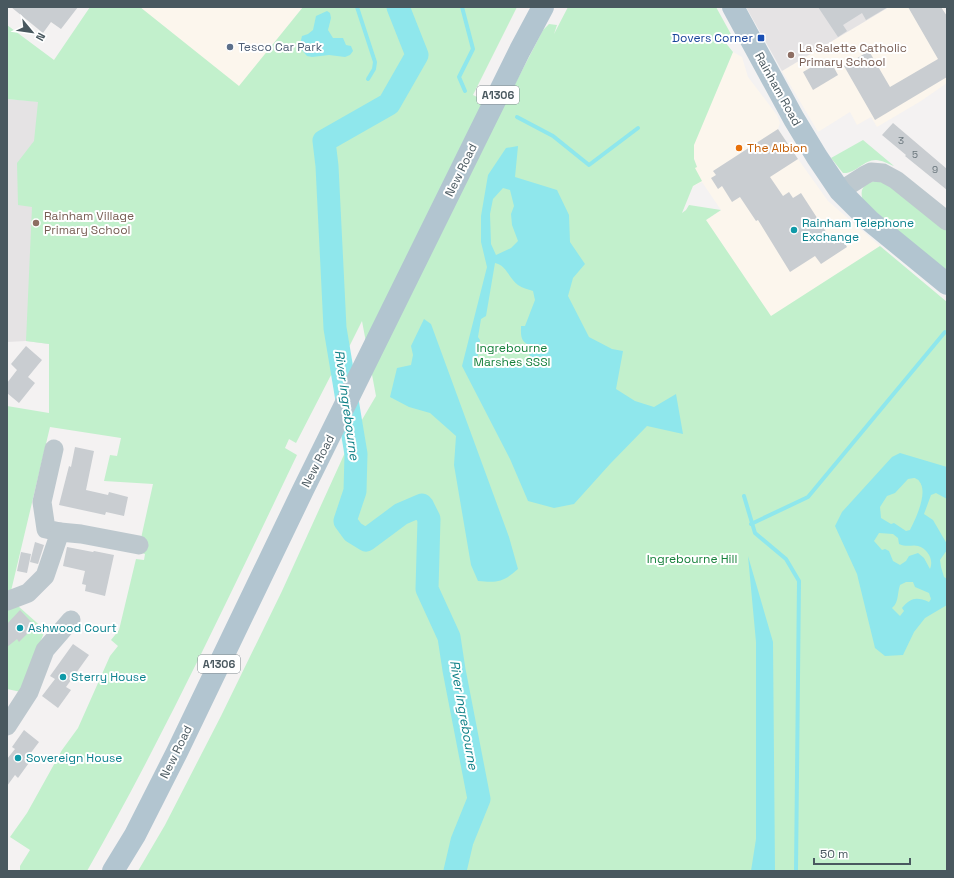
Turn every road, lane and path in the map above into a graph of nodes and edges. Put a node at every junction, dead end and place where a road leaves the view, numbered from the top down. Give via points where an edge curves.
1 (543, 7) edge
2 (733, 7) edge
3 (840, 192) junction
4 (947, 221) edge
5 (947, 284) edge
6 (54, 449) dead end
7 (59, 537) junction
8 (139, 545) dead end
9 (7, 601) edge
10 (71, 620) dead end
11 (7, 726) edge
12 (113, 871) edge

1 - 12 main road, New Road / A1306 via 321,454 177,752 135,835
2 - 3 main road, Rainham Road via 794,119
3 - 4 street via 865,174 883,173 896,180
3 - 5 main road, Rainham Road via 870,221
6 - 7 street via 42,502 46,529
7 - 8 street via 81,534
7 - 9 street via 45,576 28,593
10 - 11 street via 45,650 29,692

